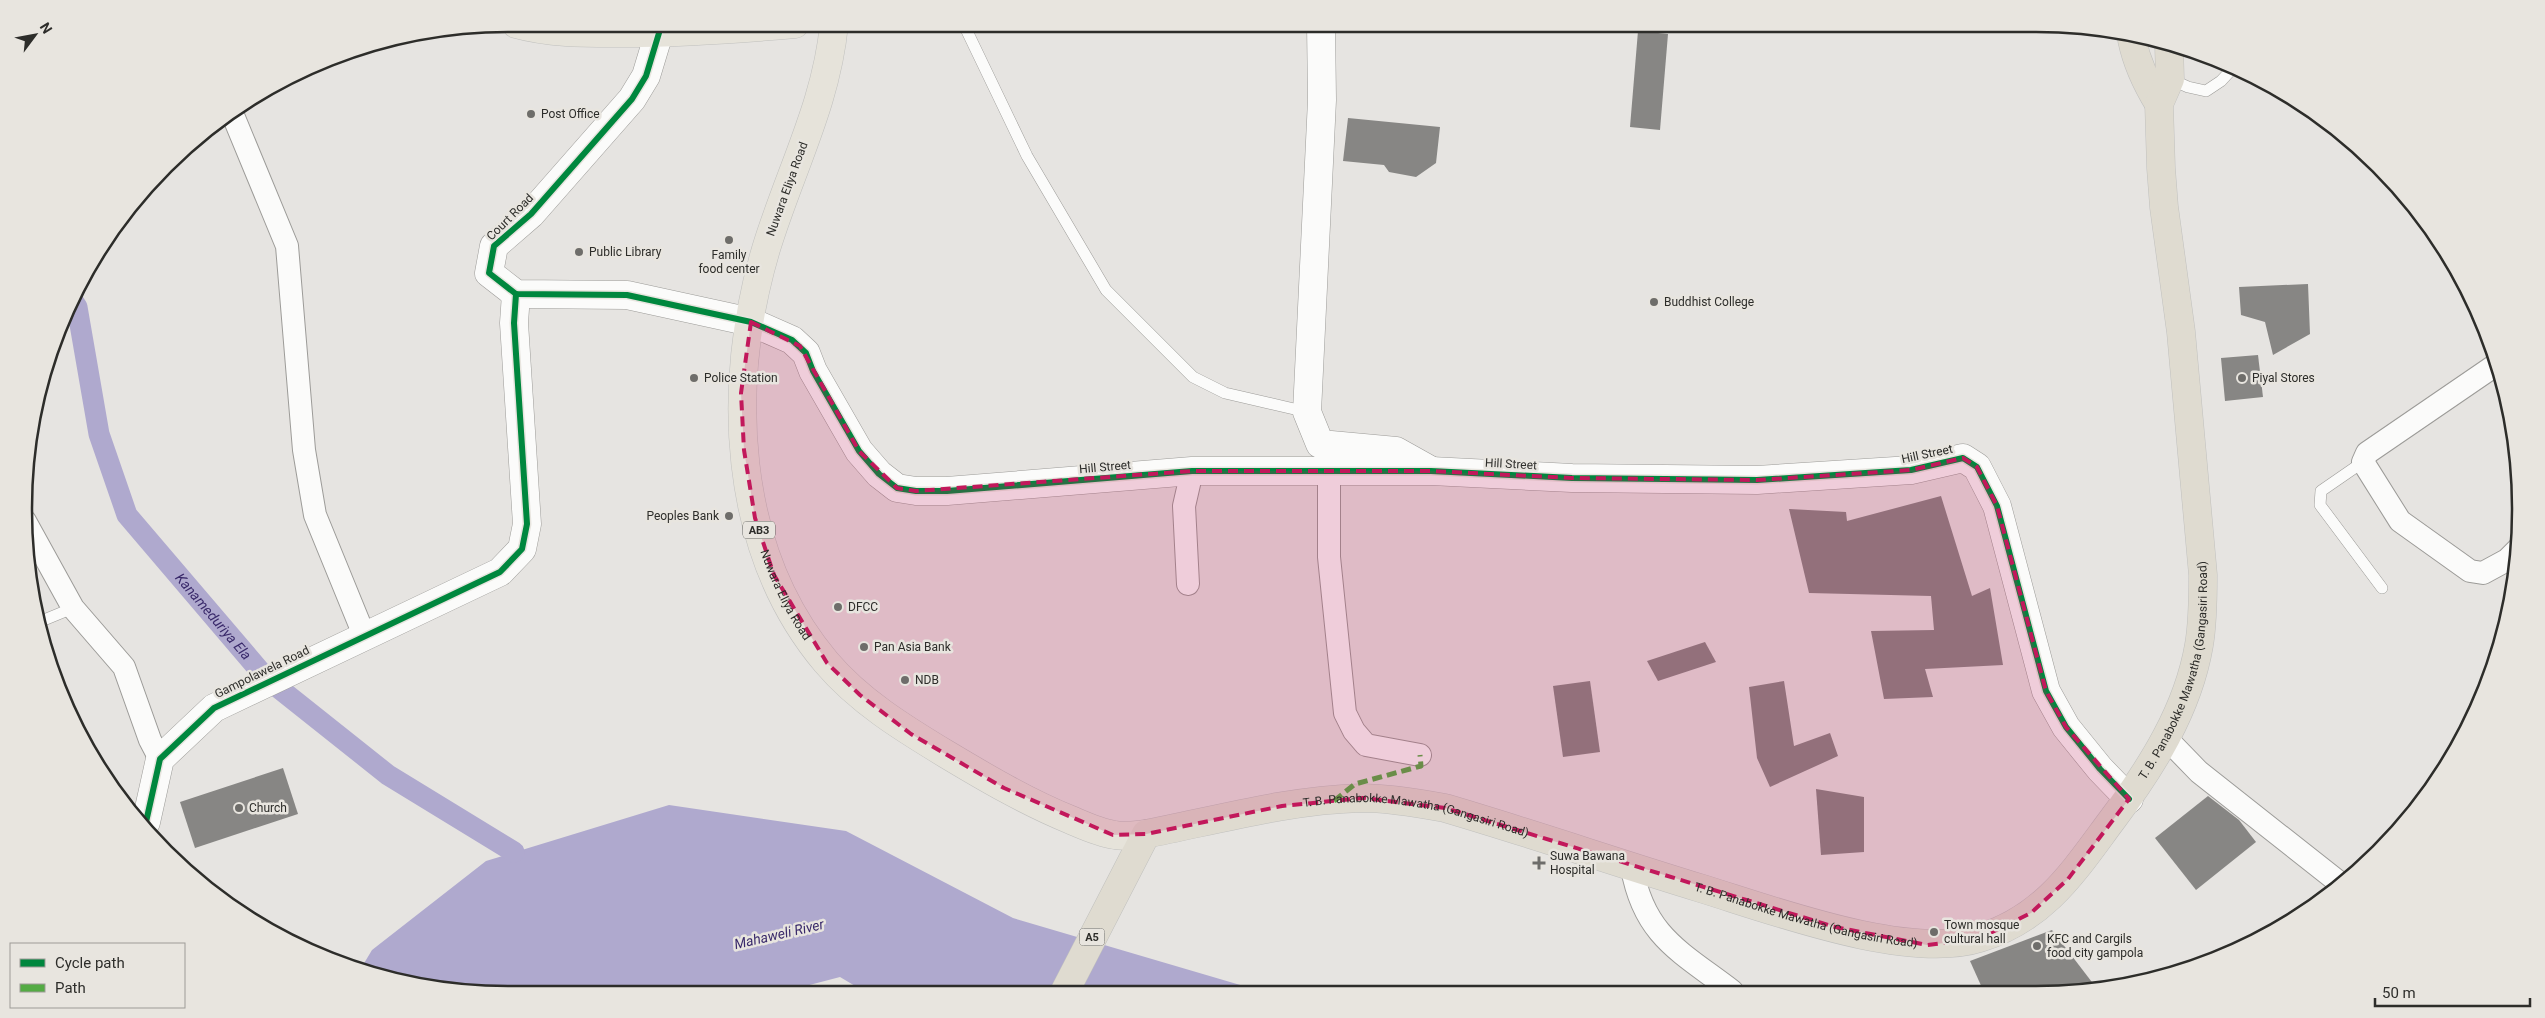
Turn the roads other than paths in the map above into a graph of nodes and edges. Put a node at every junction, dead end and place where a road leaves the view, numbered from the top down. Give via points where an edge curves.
1 (557, 32) edge
2 (674, 32) edge
3 (833, 32) edge
4 (967, 32) edge
5 (1321, 32) edge
6 (659, 33) junction
7 (2133, 43) edge
8 (2169, 52) edge
9 (2228, 73) edge
10 (2170, 79) junction
11 (2158, 104) junction
12 (235, 120) edge
13 (516, 294) junction
14 (751, 322) junction
15 (2491, 368) edge
16 (1307, 412) junction
17 (2362, 462) junction
18 (1431, 471) junction
19 (1192, 472) junction
20 (1329, 473) junction
21 (34, 537) edge
22 (2509, 558) edge
23 (1188, 584) dead end
24 (2382, 588) dead end
25 (73, 608) junction
26 (46, 619) edge
27 (364, 635) junction
28 (2166, 738) junction
29 (1420, 755) dead end
30 (160, 759) junction
31 (2128, 799) junction
32 (147, 818) edge
33 (1146, 834) junction
34 (1632, 868) junction
35 (2335, 880) edge
36 (1068, 986) edge
37 (1725, 986) edge

1 - 6 main road
2 - 6 main road
3 - 14 main road, Nuwara Eliya Road / AB3 via 828,70 766,248
4 - 16 lane via 1027,156 1106,290 1193,377 1225,393
5 - 16 street via 1322,100
6 - 13 street, Court Road via 646,76 632,99 531,214 494,246 489,273
7 - 11 highway, T. B. Panabokke Mawatha (Gangasiri Road) via 2145,81
8 - 10 highway, T. B. Panabokke Mawatha (Gangasiri Road)
9 - 10 lane via 2206,91
10 - 11 highway, T. B. Panabokke Mawatha (Gangasiri Road)
11 - 28 highway, T. B. Panabokke Mawatha (Gangasiri Road) via 2164,207 2181,332 2203,575 2199,647
12 - 27 street via 287,246 304,450 315,515
13 - 14 street via 626,296
13 - 27 street, Gampolawela Road via 514,323 527,524 522,549 500,572
14 - 19 street, Hill Street via 792,340 806,352 817,378 859,451 879,474 897,488 916,492 947,491
14 - 33 main road, Nuwara Eliya Road / AB3 via 743,372 742,418 755,518 782,591 814,646 844,680 883,714 974,772 1098,831 1123,836
15 - 17 street via 2367,453
16 - 18 street via 1320,444 1396,451
17 - 22 street via 2400,521 2470,571 2483,573
17 - 24 lane via 2321,491 2320,505
18 - 20 street, Hill Street
18 - 31 street, Hill Street via 1572,478 1757,480 1910,470 1963,458 1977,467 1997,506 2046,691 2066,727
19 - 20 street, Hill Street
19 - 23 street via 1184,506
20 - 29 street via 1329,557 1345,713 1354,731 1366,744
21 - 25 street
25 - 26 lane
25 - 30 street via 124,667
27 - 30 street, Gampolawela Road via 214,708
28 - 31 highway, T. B. Panabokke Mawatha (Gangasiri Road)
28 - 35 street via 2199,772
30 - 32 street
31 - 34 highway, T. B. Panabokke Mawatha (Gangasiri Road) via 2054,895 1996,932 1952,943 1927,945 1903,942 1835,927
33 - 34 highway, T. B. Panabokke Mawatha (Gangasiri Road) via 1282,806 1363,798 1445,808
33 - 36 highway, A5
34 - 37 street via 1635,888 1649,920 1676,949

